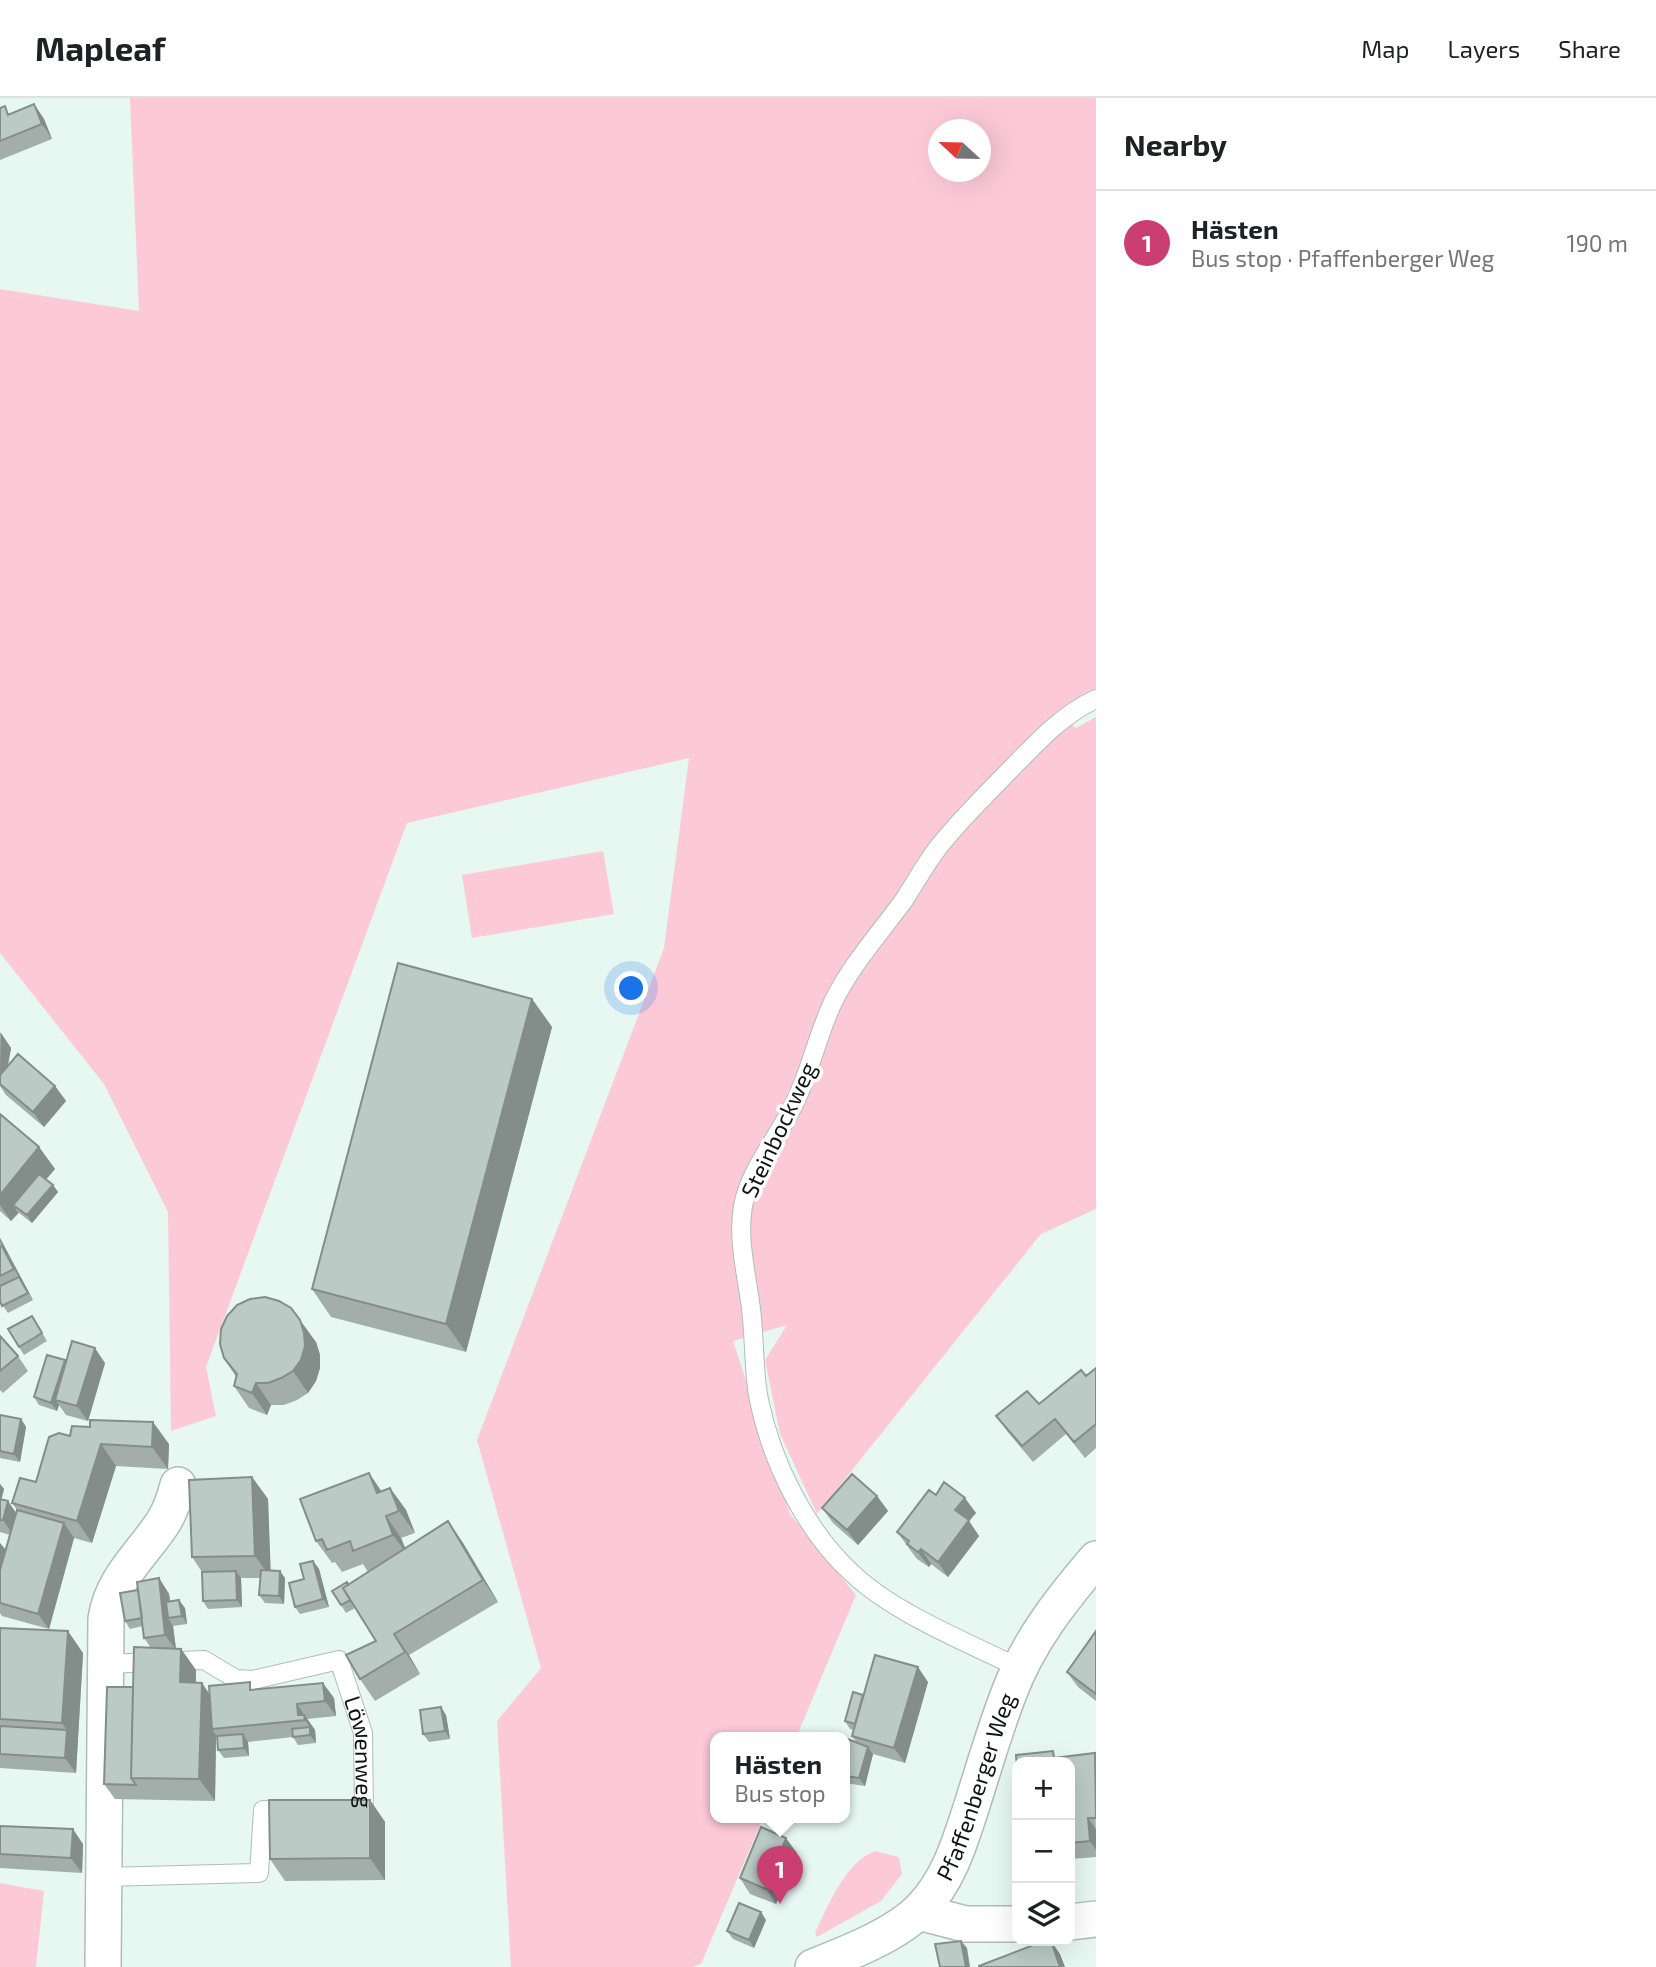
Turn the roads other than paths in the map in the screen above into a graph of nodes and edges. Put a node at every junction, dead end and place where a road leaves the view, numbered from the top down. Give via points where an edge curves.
1 (1096, 699) edge
2 (178, 1485) dead end
3 (1096, 1559) edge
4 (106, 1664) junction
5 (1018, 1668) junction
6 (314, 1811) edge
7 (339, 1812) edge
8 (104, 1877) junction
9 (919, 1912) junction
10 (1096, 1919) edge
11 (1075, 1921) edge
12 (1012, 1924) edge
13 (103, 1967) edge
14 (813, 1967) edge

1 - 5 lane, Steinbockweg via 1057,723 959,822 850,972 822,1029 803,1087 748,1188 741,1230 760,1401 776,1458 810,1521 853,1575 877,1594
2 - 4 street via 164,1521 108,1602
3 - 5 street, Pfaffenberger Weg via 1045,1623
4 - 7 lane, Löwenweg via 204,1660 236,1679 253,1680 339,1660 363,1732 364,1813
4 - 8 street
5 - 9 street, Pfaffenberger Weg via 959,1848 947,1875
6 - 8 lane, Löwenweg via 263,1810 259,1874
8 - 13 street
9 - 12 street via 965,1924
9 - 14 street, Pfaffenberger Weg via 881,1937
10 - 11 street

